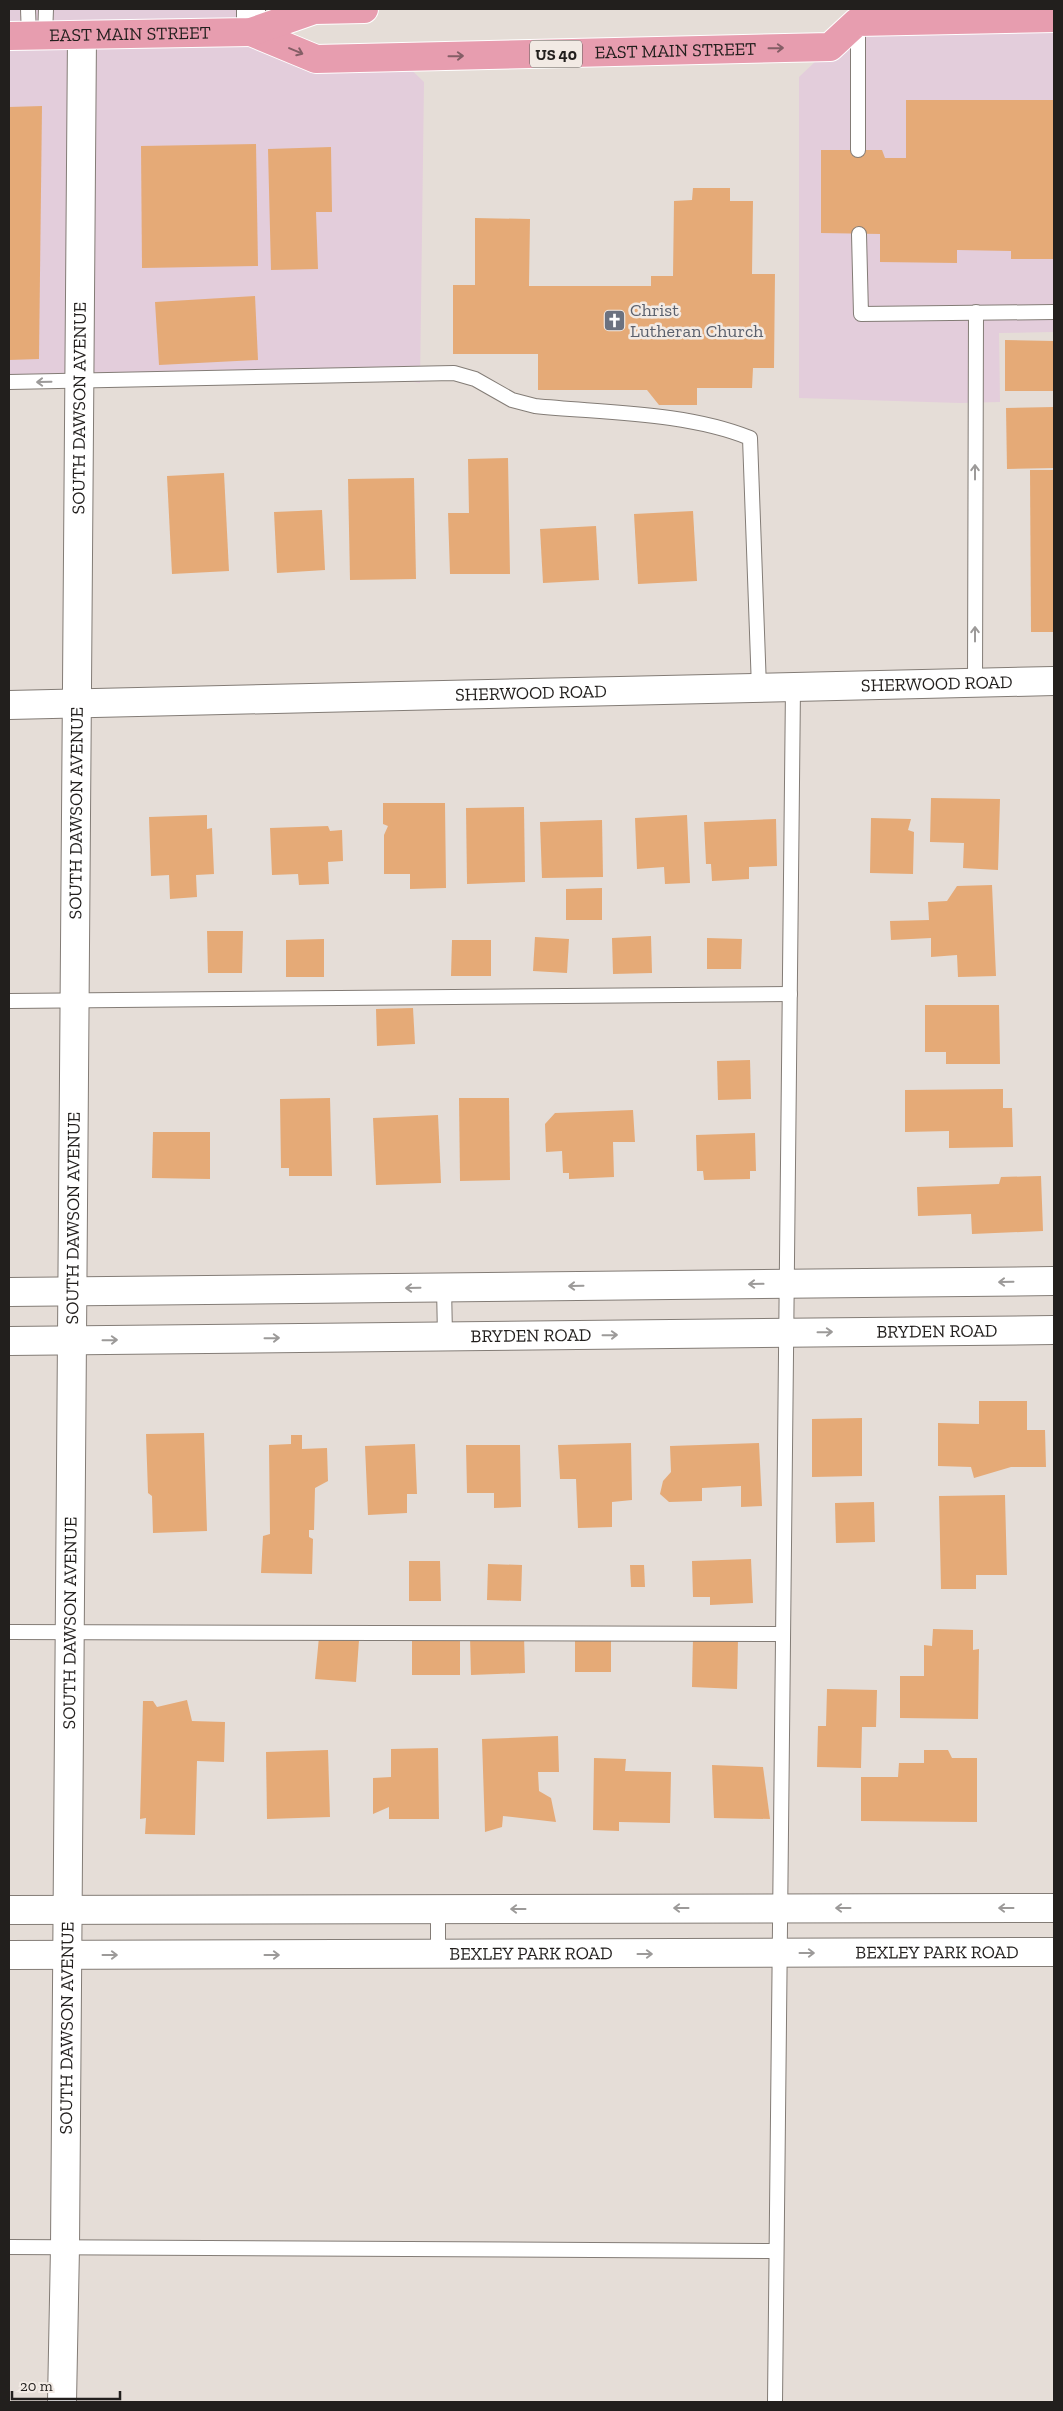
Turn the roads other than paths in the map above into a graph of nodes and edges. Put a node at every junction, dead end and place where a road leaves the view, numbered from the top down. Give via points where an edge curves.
1 (28, 9) edge
2 (46, 9) edge
3 (364, 9) edge
4 (850, 15) edge
5 (1054, 18) edge
6 (251, 20) edge
7 (82, 35) junction
8 (28, 36) edge
9 (858, 150) dead end
10 (859, 234) dead end
11 (976, 312) junction
12 (1054, 312) edge
13 (78, 381) junction
14 (9, 382) edge
15 (1054, 681) edge
16 (975, 683) junction
17 (793, 687) junction
18 (759, 688) junction
19 (76, 704) junction
20 (9, 705) edge
21 (790, 994) junction
22 (75, 1000) junction
23 (9, 1001) edge
24 (1054, 1281) edge
25 (786, 1284) junction
26 (444, 1287) junction
27 (72, 1291) junction
28 (9, 1292) edge
29 (1054, 1330) edge
30 (786, 1333) junction
31 (445, 1336) junction
32 (72, 1340) junction
33 (9, 1341) edge
34 (9, 1632) edge
35 (70, 1632) junction
36 (783, 1634) junction
37 (780, 1908) junction
38 (1054, 1908) edge
39 (438, 1909) junction
40 (9, 1910) edge
41 (68, 1910) junction
42 (1054, 1952) edge
43 (780, 1953) junction
44 (438, 1954) junction
45 (9, 1955) edge
46 (68, 1955) junction
47 (9, 2247) edge
48 (65, 2247) junction
49 (776, 2251) junction
50 (62, 2402) edge
51 (775, 2402) edge

1 - 8 lane
2 - 8 lane
3 - 6 main road, EAST MAIN STREET / US 40 via 314,10
4 - 5 main road
6 -> 4 main road, EAST MAIN STREET / US 40 via 316,59 830,47
4 - 9 lane
6 - 7 main road, EAST MAIN STREET / US 40
7 - 8 main road, EAST MAIN STREET / US 40
7 - 13 street, SOUTH DAWSON AVENUE
10 - 11 lane via 861,314
11 - 12 lane
16 -> 11 lane
13 -> 14 lane
13 - 18 lane via 454,373 475,379 512,400 535,406 689,421 724,427 750,438
13 - 19 street, SOUTH DAWSON AVENUE
15 - 16 street, SHERWOOD ROAD
16 - 17 street, SHERWOOD ROAD
17 - 18 street, SHERWOOD ROAD
17 - 21 lane
18 - 19 street, SHERWOOD ROAD
19 - 20 street, SHERWOOD ROAD
19 - 22 street, SOUTH DAWSON AVENUE
21 - 22 lane
21 - 25 lane
22 - 23 lane
22 - 27 street, SOUTH DAWSON AVENUE
24 -> 25 street
25 -> 26 street
25 - 30 lane
26 -> 27 street
26 - 31 lane
27 - 28 street
27 - 32 street, SOUTH DAWSON AVENUE
30 -> 29 street, BRYDEN ROAD
31 -> 30 street, BRYDEN ROAD
30 - 36 lane
32 -> 31 street, BRYDEN ROAD
32 - 33 street, BRYDEN ROAD
32 - 35 street, SOUTH DAWSON AVENUE
34 - 35 lane
35 - 36 lane
35 - 41 street, SOUTH DAWSON AVENUE
36 - 37 lane
38 -> 37 street
37 -> 39 street
37 - 43 lane
39 - 41 street
39 - 44 lane
40 - 41 street
41 - 46 street, SOUTH DAWSON AVENUE
43 -> 42 street, BEXLEY PARK ROAD
44 -> 43 street, BEXLEY PARK ROAD
43 - 49 lane
46 -> 44 street, BEXLEY PARK ROAD
45 - 46 street, BEXLEY PARK ROAD
46 - 48 street, SOUTH DAWSON AVENUE
47 - 48 lane
48 - 49 lane
48 - 50 street, SOUTH DAWSON AVENUE
49 - 51 lane

